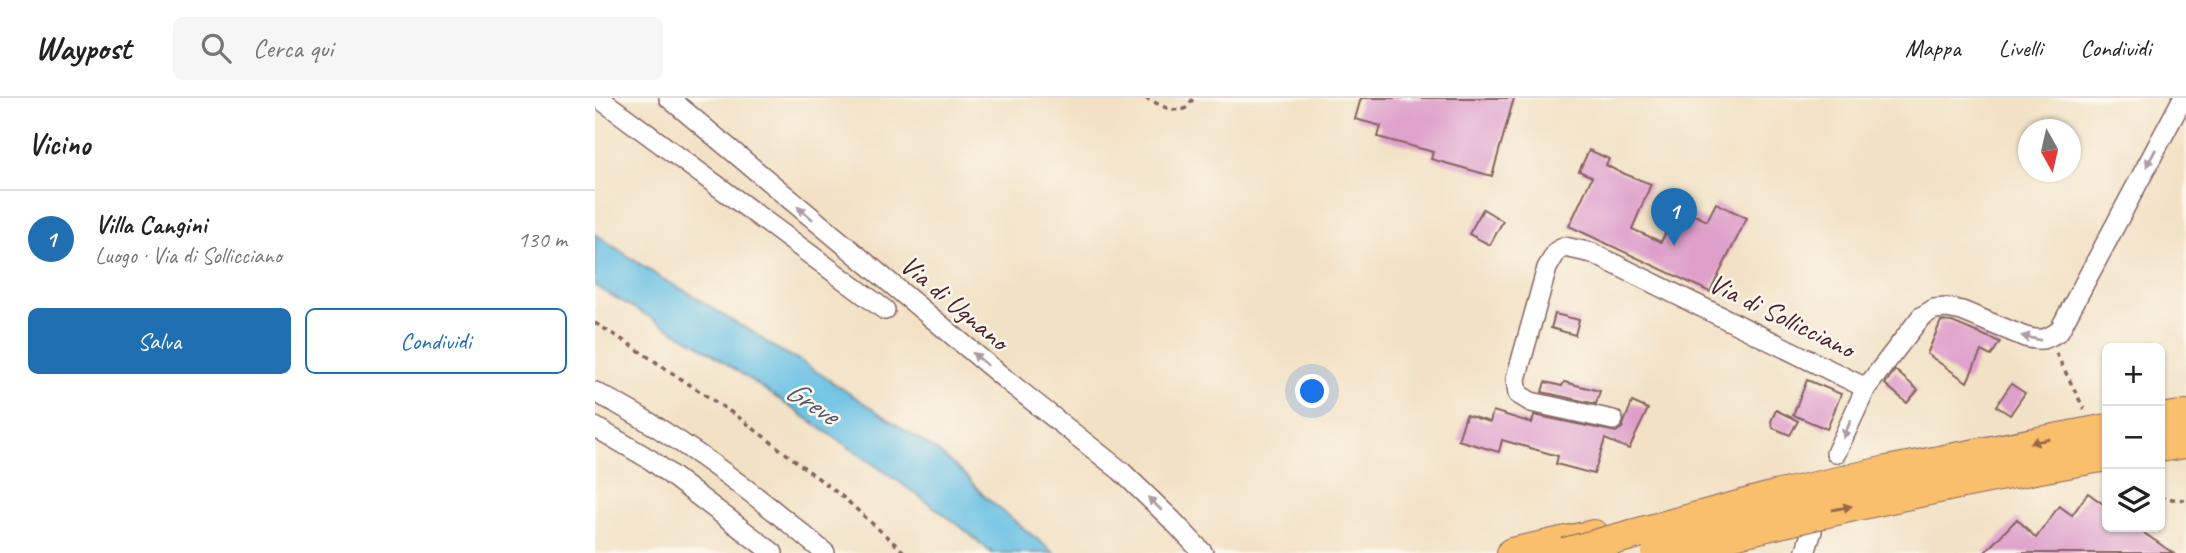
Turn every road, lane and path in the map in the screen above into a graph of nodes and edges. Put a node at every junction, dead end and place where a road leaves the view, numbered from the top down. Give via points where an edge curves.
1 (599, 98) edge
2 (669, 98) edge
3 (1145, 98) edge
4 (1194, 98) edge
5 (2183, 98) edge
6 (624, 106) edge
7 (885, 310) dead end
8 (595, 323) edge
9 (2048, 339) junction
10 (595, 385) edge
11 (1866, 388) junction
12 (595, 393) edge
13 (616, 403) junction
14 (2084, 409) dead end
15 (1613, 420) dead end
16 (595, 427) edge
17 (2102, 430) edge
18 (1836, 453) dead end
19 (2102, 457) edge
20 (2165, 498) edge
21 (2186, 500) edge
22 (1778, 509) junction
23 (1812, 531) dead end
24 (773, 553) edge
25 (825, 553) edge
26 (905, 553) edge
27 (1203, 553) edge
28 (1512, 553) edge
29 (1565, 553) edge
30 (1657, 553) edge
31 (1686, 553) edge
32 (1805, 553) edge

1 - 6 street
27 -> 2 street, Via di Ugnano via 1121,471
3 - 4 path via 1171,110 1185,109
5 -> 9 street via 2066,321
6 - 7 street
8 - 26 path via 741,419 844,498
9 -> 11 street, Via di Sollicciano via 2025,337 1962,311 1934,309 1921,317
9 - 14 path
10 - 13 street
11 - 15 street, Via di Sollicciano via 1592,253 1565,247 1547,268 1515,379 1518,394 1531,402
11 -> 18 street, Via di Sollicciano
12 - 13 street
13 - 25 street via 737,482
16 - 24 street via 651,460
17 -> 22 highway, bridge via 1887,471
22 -> 19 highway, bridge
20 - 21 path
22 - 28 highway, bridge
22 - 29 highway, bridge
22 - 30 highway, bridge
22 - 31 highway, bridge
23 - 32 street

